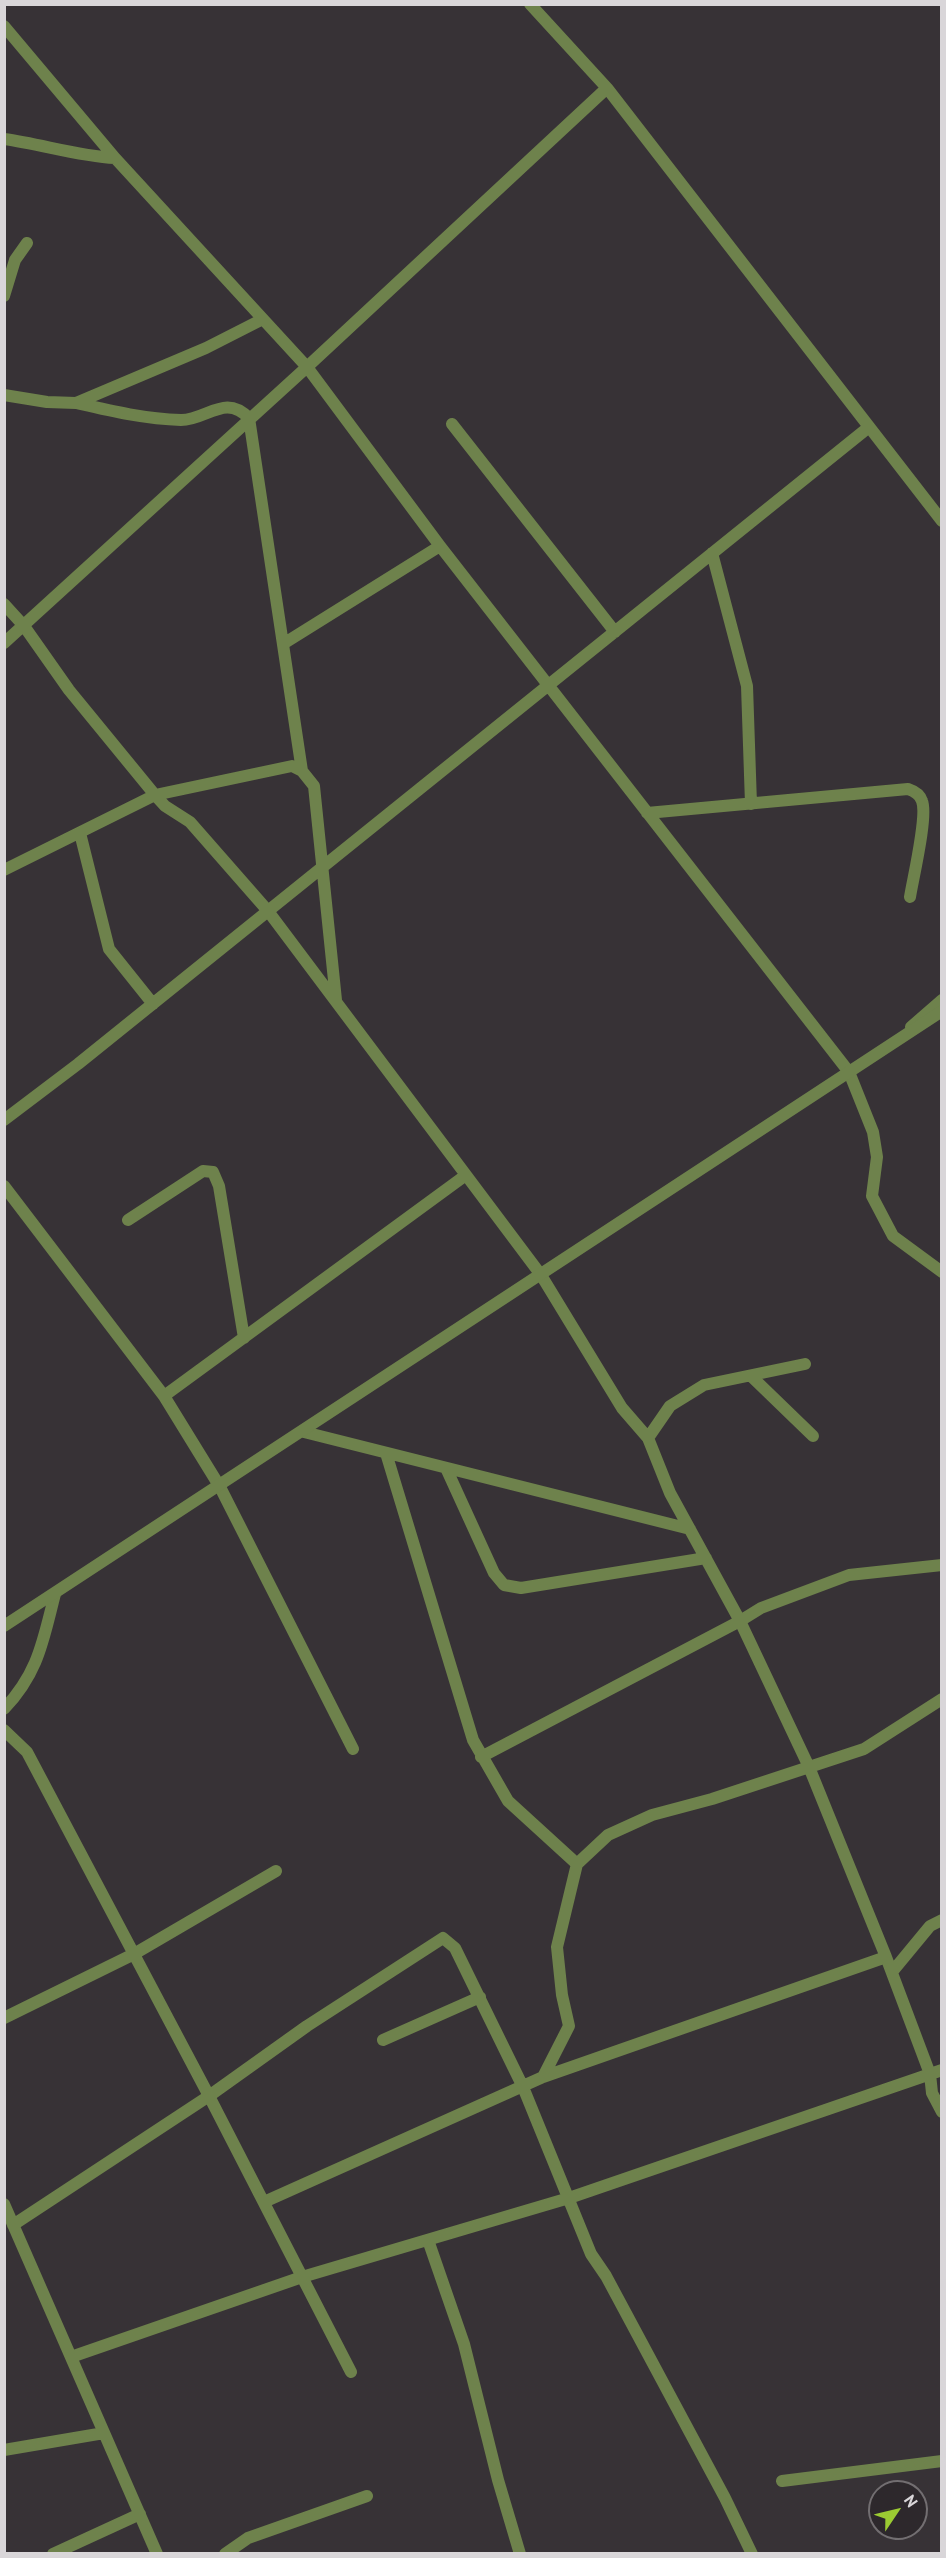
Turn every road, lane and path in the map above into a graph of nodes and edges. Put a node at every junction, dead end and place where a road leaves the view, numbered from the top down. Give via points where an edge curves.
1 (530, 4) edge
2 (4, 26) edge
3 (607, 88) junction
4 (4, 139) edge
5 (115, 158) junction
6 (27, 243) dead end
7 (4, 296) edge
8 (263, 320) junction
9 (307, 367) junction
10 (4, 395) edge
11 (76, 404) junction
12 (249, 418) junction
13 (452, 424) dead end
14 (869, 427) junction
15 (942, 521) edge
16 (440, 546) junction
17 (712, 553) junction
18 (4, 604) edge
19 (24, 626) junction
20 (615, 632) junction
21 (4, 643) edge
22 (283, 645) junction
23 (548, 685) junction
24 (302, 771) junction
25 (155, 795) junction
26 (751, 804) junction
27 (647, 813) junction
28 (80, 833) junction
29 (323, 866) junction
30 (4, 870) edge
31 (910, 897) dead end
32 (268, 911) junction
33 (942, 1000) edge
34 (336, 1002) junction
35 (153, 1004) junction
36 (942, 1011) edge
37 (887, 1047) junction
38 (849, 1072) junction
39 (4, 1120) edge
40 (466, 1175) junction
41 (4, 1186) edge
42 (128, 1220) dead end
43 (942, 1272) edge
44 (541, 1275) junction
45 (244, 1338) junction
46 (805, 1364) dead end
47 (751, 1376) junction
48 (164, 1396) junction
49 (304, 1432) junction
50 (813, 1436) dead end
51 (648, 1437) junction
52 (386, 1453) junction
53 (446, 1468) junction
54 (220, 1487) junction
55 (690, 1529) junction
56 (706, 1558) junction
57 (942, 1565) edge
58 (55, 1594) junction
59 (740, 1621) junction
60 (4, 1626) edge
61 (942, 1699) edge
62 (4, 1709) edge
63 (4, 1730) edge
64 (353, 1749) dead end
65 (481, 1757) junction
66 (809, 1767) junction
67 (577, 1864) junction
68 (276, 1871) dead end
69 (942, 1920) edge
70 (134, 1954) junction
71 (886, 1957) junction
72 (892, 1972) junction
73 (480, 1997) junction
74 (4, 2018) edge
75 (383, 2040) dead end
76 (936, 2072) edge
77 (543, 2077) junction
78 (523, 2086) junction
79 (209, 2096) junction
80 (942, 2112) edge
81 (569, 2198) junction
82 (264, 2202) junction
83 (4, 2204) edge
84 (13, 2225) junction
85 (428, 2240) junction
86 (302, 2277) junction
87 (71, 2357) junction
88 (351, 2372) dead end
89 (104, 2433) junction
90 (4, 2450) edge
91 (942, 2461) edge
92 (782, 2481) dead end
93 (367, 2496) dead end
94 (140, 2514) junction
95 (53, 2553) edge
96 (157, 2553) edge
97 (225, 2553) edge
98 (520, 2553) edge
99 (752, 2553) edge

1 - 3 street
2 - 5 street
3 - 9 street
3 - 14 street
4 - 5 street
5 - 8 street
6 - 7 street via 15,260
8 - 9 street
8 - 11 street
9 - 12 street
9 - 16 street
10 - 11 street
11 - 12 street via 184,420 233,407
12 - 19 street
12 - 22 street
13 - 20 street
14 - 15 street
14 - 17 street
16 - 22 street
16 - 23 street
17 - 20 street
17 - 26 street via 747,686
18 - 19 street
19 - 21 street
19 - 25 street via 69,690
20 - 23 street
22 - 24 street
23 - 27 street
23 - 29 street
24 - 25 street via 292,766
24 - 29 street via 314,786
25 - 28 street
25 - 32 street via 190,822
26 - 27 street
26 - 31 street via 908,789 916,792 924,815
27 - 38 street
28 - 30 street
28 - 35 street via 109,949
29 - 32 street
29 - 34 street
32 - 34 street
32 - 35 street
33 - 37 street
34 - 40 street
35 - 39 street
36 - 37 street
37 - 38 street
38 - 43 street via 873,1132 877,1157 872,1196 893,1236
38 - 44 street
40 - 44 street
40 - 45 street
41 - 48 street
42 - 45 street via 203,1171 213,1172 219,1186
44 - 49 street
44 - 51 street via 622,1408
45 - 48 street
46 - 47 street
47 - 50 street
47 - 51 street via 704,1385 670,1406
48 - 54 street
49 - 52 street
49 - 54 street
51 - 55 street via 670,1493
52 - 53 street
52 - 65 street
53 - 55 street
53 - 56 street via 494,1573 504,1585 521,1588
54 - 58 street
54 - 64 street
55 - 56 street
56 - 59 street
57 - 59 street via 849,1575 761,1608
58 - 60 street
58 - 62 street via 37,1664 22,1690
59 - 65 street
59 - 66 street
61 - 66 street via 864,1749
63 - 70 street via 27,1752
65 - 67 street via 508,1801
66 - 67 street via 652,1815 608,1835
66 - 71 street
67 - 77 street via 557,1947 569,2026
68 - 70 street
69 - 72 street via 930,1926
70 - 74 street
70 - 79 street
71 - 72 street
71 - 77 street
72 - 76 street
73 - 75 street
73 - 78 street
73 - 79 street via 455,1948 443,1938 307,2026
76 - 80 street via 932,2093
76 - 81 street
77 - 78 street
78 - 81 street
78 - 82 street
79 - 82 street
79 - 84 street
81 - 85 street
81 - 99 street via 591,2254
82 - 86 street
83 - 84 street
84 - 87 street
85 - 86 street
85 - 98 street via 464,2344
86 - 87 street
86 - 88 street
87 - 89 street
89 - 90 street
89 - 94 street
91 - 92 street
93 - 97 street via 248,2538
94 - 95 street
94 - 96 street

